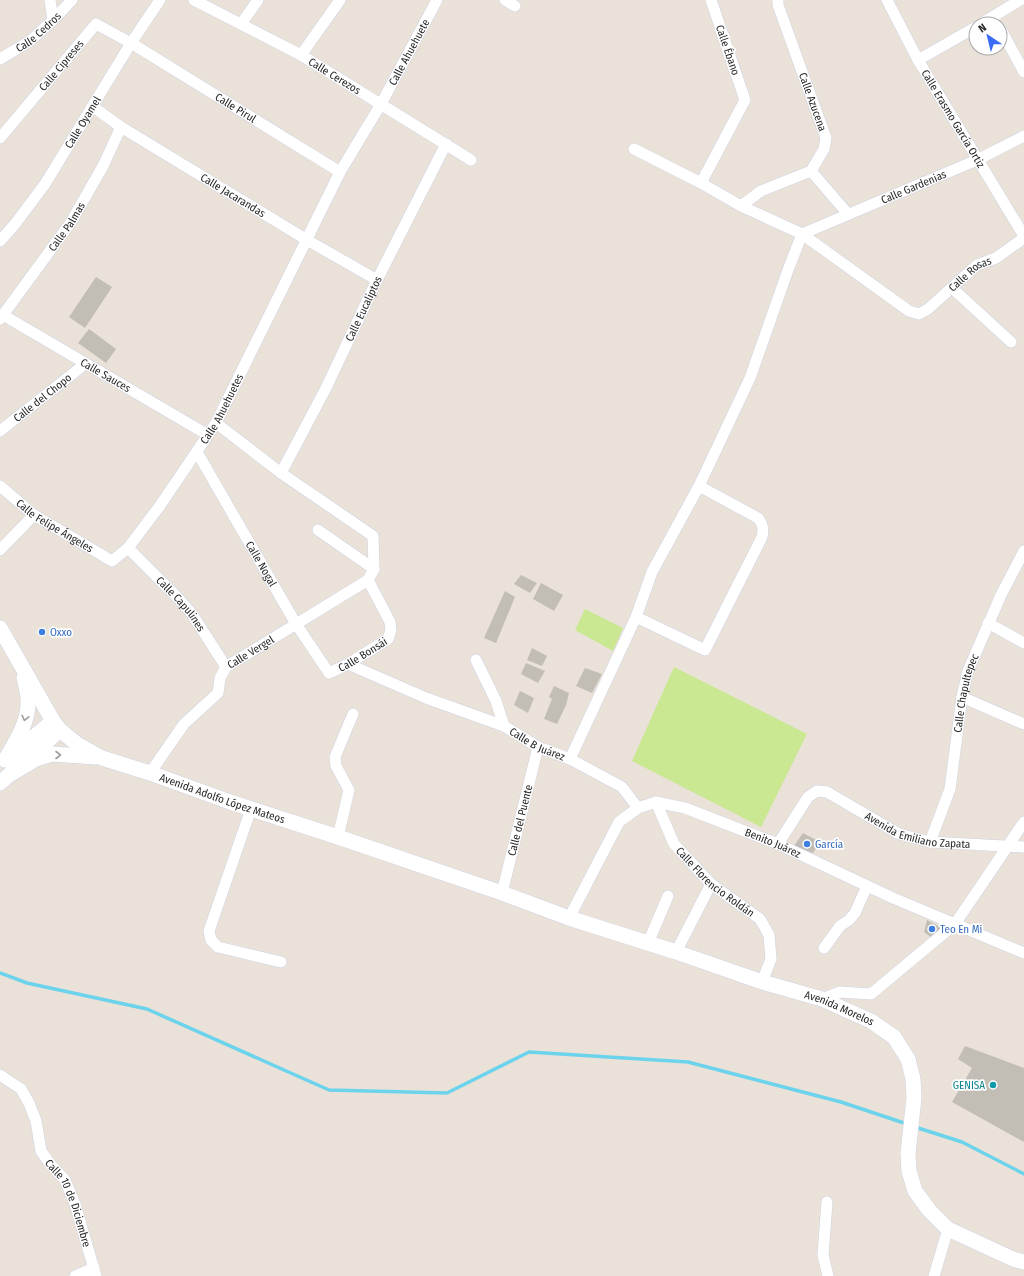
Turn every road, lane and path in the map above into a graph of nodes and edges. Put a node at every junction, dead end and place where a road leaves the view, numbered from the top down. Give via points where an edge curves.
1 (50, 0) edge
2 (72, 0) edge
3 (160, 0) edge
4 (194, 0) edge
5 (258, 0) edge
6 (340, 0) edge
7 (437, 0) edge
8 (711, 0) edge
9 (778, 0) edge
10 (887, 0) edge
11 (1020, 0) edge
12 (1001, 16) edge
13 (53, 20) junction
14 (241, 24) junction
15 (968, 32) edge
16 (131, 43) junction
17 (1008, 43) edge
18 (301, 54) junction
19 (0, 59) edge
20 (918, 60) junction
21 (1024, 72) edge
22 (381, 104) junction
23 (92, 106) junction
24 (121, 127) junction
25 (1024, 136) edge
26 (0, 138) edge
27 (446, 144) junction
28 (634, 149) dead end
29 (471, 160) dead end
30 (977, 160) junction
31 (811, 171) junction
32 (340, 172) junction
33 (701, 183) junction
34 (741, 206) junction
35 (848, 214) junction
36 (802, 234) junction
37 (1024, 237) edge
38 (307, 240) junction
39 (0, 241) edge
40 (377, 280) junction
41 (952, 288) junction
42 (2, 317) edge
43 (1011, 342) dead end
44 (85, 364) junction
45 (216, 423) junction
46 (0, 431) edge
47 (208, 435) junction
48 (197, 452) junction
49 (281, 473) junction
50 (0, 486) edge
51 (699, 486) junction
52 (34, 515) junction
53 (318, 530) dead end
54 (128, 548) junction
55 (0, 550) edge
56 (1024, 551) edge
57 (112, 561) joint
58 (374, 569) junction
59 (368, 580) junction
60 (636, 617) junction
61 (988, 623) junction
62 (296, 624) junction
63 (0, 628) edge
64 (1024, 643) edge
65 (476, 660) dead end
66 (348, 664) junction
67 (22, 665) junction
68 (226, 667) junction
69 (329, 673) joint
70 (962, 697) junction
71 (353, 714) dead end
72 (1024, 724) edge
73 (57, 726) junction
74 (504, 726) junction
75 (538, 747) junction
76 (102, 758) junction
77 (570, 759) junction
78 (150, 773) junction
79 (3, 774) edge
80 (656, 802) junction
81 (638, 808) junction
82 (251, 809) junction
83 (1024, 822) edge
84 (338, 837) junction
85 (930, 842) junction
86 (778, 844) junction
87 (1007, 846) junction
88 (1024, 848) edge
89 (711, 884) junction
90 (867, 886) junction
91 (502, 893) junction
92 (668, 896) dead end
93 (569, 918) junction
94 (956, 924) junction
95 (648, 943) junction
96 (824, 948) dead end
97 (676, 952) junction
98 (1024, 953) edge
99 (281, 962) dead end
100 (762, 982) junction
101 (822, 999) junction
102 (0, 1075) edge
103 (828, 1202) dead end
104 (948, 1229) junction
105 (1024, 1262) edge
106 (95, 1272) edge
107 (75, 1276) edge
108 (828, 1276) edge
109 (934, 1276) edge

1 - 13 street
2 - 13 street, Calle Cedros
3 - 16 street, Calle Oyamel
4 - 14 street, Calle Cerezos
5 - 14 street
6 - 18 street
7 - 22 street, Calle Ahuehuete
8 - 33 street, Calle Ébano via 745,100
9 - 31 street, Calle Azucena via 826,138 824,149
10 - 20 street, Calle Erasmo García Ortiz
11 - 12 street
13 - 19 street, Calle Cedros via 30,41
14 - 18 street, Calle Cerezos
15 - 20 street
16 - 23 street, Calle Oyamel
16 - 26 street, Calle Cipreses via 96,24
16 - 32 street, Calle Pirul
17 - 21 street
18 - 22 street, Calle Cerezos
20 - 30 street, Calle Erasmo García Ortiz
22 - 27 street, Calle Cerezos
22 - 32 street, Calle Ahuehuete
23 - 24 street, Calle Jacarandas
23 - 39 street, Calle Oyamel via 45,184
24 - 38 street, Calle Jacarandas
24 - 42 street, Calle Palmas via 103,166 71,222
25 - 30 street, Calle Gardenias
27 - 29 street, Calle Cerezos
27 - 40 street, Calle Eucaliptos
28 - 33 street
30 - 35 street, Calle Gardenias
30 - 37 street, Calle Erasmo García Ortiz
31 - 34 street via 761,191
31 - 35 street
32 - 38 street, Calle Ahuehuetes
33 - 34 street
34 - 36 street
35 - 36 street, Calle Gardenias
36 - 41 street, Calle Rosas via 909,311 919,314
36 - 51 street via 750,378
37 - 41 street, Calle Rosas via 996,258 977,265
38 - 40 street, Calle Jacarandas
38 - 45 street, Calle Ahuehuetes
40 - 49 street, Calle Eucaliptos via 326,388
41 - 43 street
42 - 44 street, Calle Sauces
44 - 46 street, Calle del Chopo
44 - 47 street, Calle Sauces
45 - 47 street, Calle Ahuehuetes
45 - 49 street
47 - 48 street, Calle Ahuehuetes
48 - 54 street, Calle Ahuehuetes
48 - 62 street, Calle Nogal
49 - 58 street via 373,536
50 - 52 street, Calle Felipe Ángeles
51 - 60 street via 652,572
51 - 60 street via 758,518 764,530 762,537 705,650
52 - 55 street
52 - 57 street, Calle Felipe Ángeles
53 - 58 street
54 - 57 street, Calle Ahuehuetes
54 - 68 street, Calle Capulines via 192,614
56 - 61 street, Calle Chapultepec
58 - 59 street
59 - 62 street, Calle Vergel
59 - 66 street, Calle Bonsái via 390,622 391,630 388,639
60 - 77 street
61 - 64 street
61 - 70 street, Calle Chapultepec via 968,670
62 - 68 street, Calle Vergel
62 - 69 street, Calle Nogal
63 - 67 main road, Avenida Adolfo López Mateos
65 - 74 street via 496,700
66 - 69 street, Calle Bonsái
66 - 74 street, Calle B Juárez via 426,698
67 - 73 main road, Avenida Adolfo López Mateos
67 -> 79 main road via 28,697 26,718
68 - 78 street, Calle Vergel via 220,678 218,693 184,724
70 - 72 street
70 - 85 street, Calle Chapultepec via 950,789
71 - 84 street via 335,757 336,766 349,790
73 - 76 main road, Avenida Adolfo López Mateos via 77,744
73 - 79 main road
74 - 75 street, Calle B Juárez
75 - 77 street, Calle B Juárez
75 - 91 street, Calle del Puente
76 - 78 main road, Avenida Adolfo López Mateos
79 -> 76 main road via 52,754
77 - 81 street, Calle B Juárez via 622,787
78 - 82 main road, Avenida Adolfo López Mateos
80 - 81 street
80 - 86 street, Benito Juárez via 685,808
80 - 89 street, Calle Florencio Roldán via 674,844
81 - 93 street via 619,822
82 - 84 main road, Avenida Adolfo López Mateos
82 - 99 street via 209,931 211,940 218,947
83 - 87 street
84 - 91 main road, Avenida Adolfo López Mateos
85 - 86 street, Avenida Emiliano Zapata via 899,834 827,792 817,791 808,797
85 - 87 street, Avenida Emiliano Zapata
86 - 90 street, Benito Juárez
87 - 88 street, Avenida Emiliano Zapata
87 - 94 street
89 - 97 street
89 - 100 street, Calle Florencio Roldán via 760,919 769,935 771,958
90 - 94 street, Benito Juárez
90 - 96 street via 855,913 840,926
91 - 93 main road, Avenida Morelos
92 - 95 street
93 - 95 main road, Avenida Morelos
94 - 98 street, Benito Juárez
94 - 101 street via 871,994 840,992
95 - 97 main road, Avenida Morelos
97 - 100 main road, Avenida Morelos
100 - 101 main road, Avenida Morelos
101 - 104 main road, Avenida Morelos via 871,1022 894,1037 908,1059 914,1098 908,1153 909,1171 915,1191
102 - 106 street, Calle 10 de Diciembre via 21,1089 29,1102 36,1121 41,1151 65,1180 75,1204
103 - 108 street via 823,1255
104 - 105 main road, Avenida Morelos
104 - 109 street
106 - 107 street

